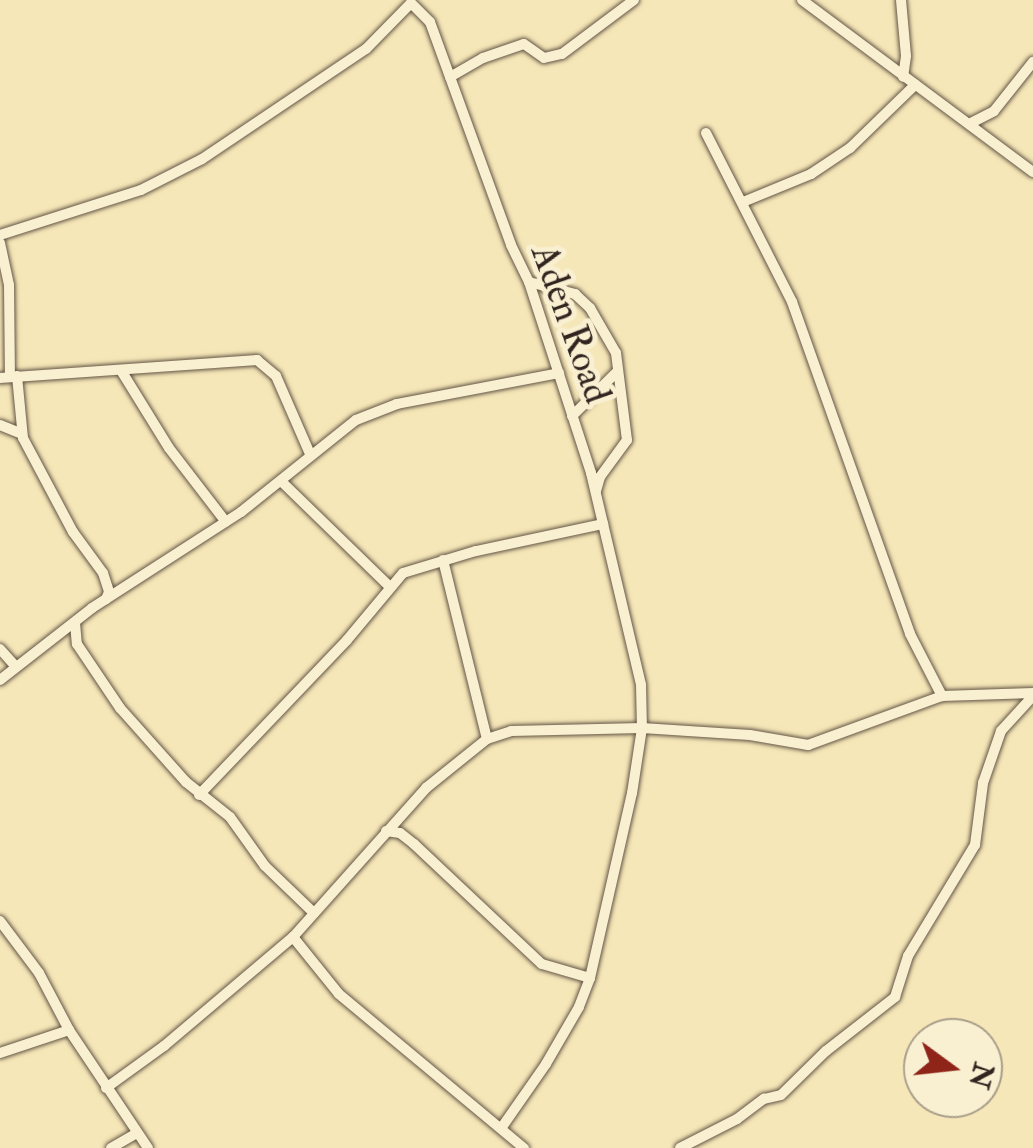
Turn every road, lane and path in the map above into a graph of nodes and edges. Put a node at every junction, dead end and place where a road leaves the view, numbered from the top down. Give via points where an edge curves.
1 (634, 0) edge
2 (802, 0) edge
3 (901, 0) edge
4 (1033, 62) edge
5 (903, 77) junction
6 (450, 78) junction
7 (916, 85) junction
8 (968, 124) junction
9 (706, 133) dead end
10 (1033, 172) edge
11 (743, 202) junction
12 (0, 239) edge
13 (529, 282) junction
14 (122, 372) junction
15 (617, 372) junction
16 (559, 373) junction
17 (9, 377) edge
18 (572, 416) junction
19 (0, 425) edge
20 (22, 434) junction
21 (310, 454) junction
22 (282, 482) junction
23 (596, 492) junction
24 (226, 522) junction
25 (603, 524) junction
26 (443, 560) junction
27 (104, 573) junction
28 (388, 585) junction
29 (125, 586) junction
30 (106, 598) junction
31 (75, 622) junction
32 (61, 634) junction
33 (77, 644) junction
34 (0, 649) edge
35 (16, 667) junction
36 (0, 680) edge
37 (1033, 695) edge
38 (942, 696) junction
39 (642, 728) junction
40 (486, 738) junction
41 (199, 794) junction
42 (386, 830) junction
43 (314, 913) junction
44 (0, 921) edge
45 (293, 937) junction
46 (590, 978) junction
47 (69, 1030) junction
48 (0, 1053) edge
49 (106, 1088) junction
50 (506, 1132) junction
51 (137, 1133) junction
52 (112, 1148) edge
53 (148, 1148) edge
54 (502, 1148) edge
55 (524, 1148) edge
56 (680, 1148) edge

1 - 6 street via 562,54 544,58 524,44
2 - 5 street
3 - 5 street
4 - 8 street via 994,111
5 - 7 street
6 - 12 street, Aden Road via 430,22 411,3 366,49 202,160 141,190
6 - 13 street, Aden Road
7 - 8 street
7 - 11 street via 834,158
8 - 10 street
9 - 11 street
11 - 38 street via 792,302 910,634
12 - 17 street via 9,285
13 - 15 street via 575,294 590,308 614,346
13 - 16 street, Aden Road
14 - 17 street
14 - 21 street via 264,362
14 - 24 street
15 - 18 street
15 - 23 street via 627,440
16 - 18 street, Aden Road
16 - 21 street via 397,404 356,420
17 - 20 street
18 - 23 street, Aden Road
19 - 20 street
20 - 27 street via 72,532
21 - 22 street
22 - 24 street
22 - 28 street
23 - 25 street, Aden Road
24 - 29 street
25 - 26 street
25 - 39 street, Aden Road via 638,660
26 - 28 street via 412,568
26 - 40 street
27 - 29 street
27 - 30 street
28 - 41 street via 368,616
29 - 30 street
30 - 31 street
31 - 32 street
31 - 33 street
32 - 33 street
32 - 35 street
33 - 41 street via 120,708
34 - 35 street
35 - 36 street
37 - 38 street
37 - 56 street via 1002,730 983,783 970,856 908,956 889,1004 781,1095
38 - 39 street via 808,746
39 - 40 street via 511,731
39 - 46 street, Aden Road
40 - 42 street
41 - 43 street via 230,817 265,866
42 - 43 street
42 - 46 street via 414,844 542,964
43 - 45 street
44 - 47 street via 39,973
45 - 49 street
45 - 50 street via 340,994
46 - 50 street, Aden Road via 580,1007
47 - 48 street
47 - 49 street
49 - 51 street
50 - 54 street, Aden Road
50 - 55 street
51 - 52 street
51 - 53 street

